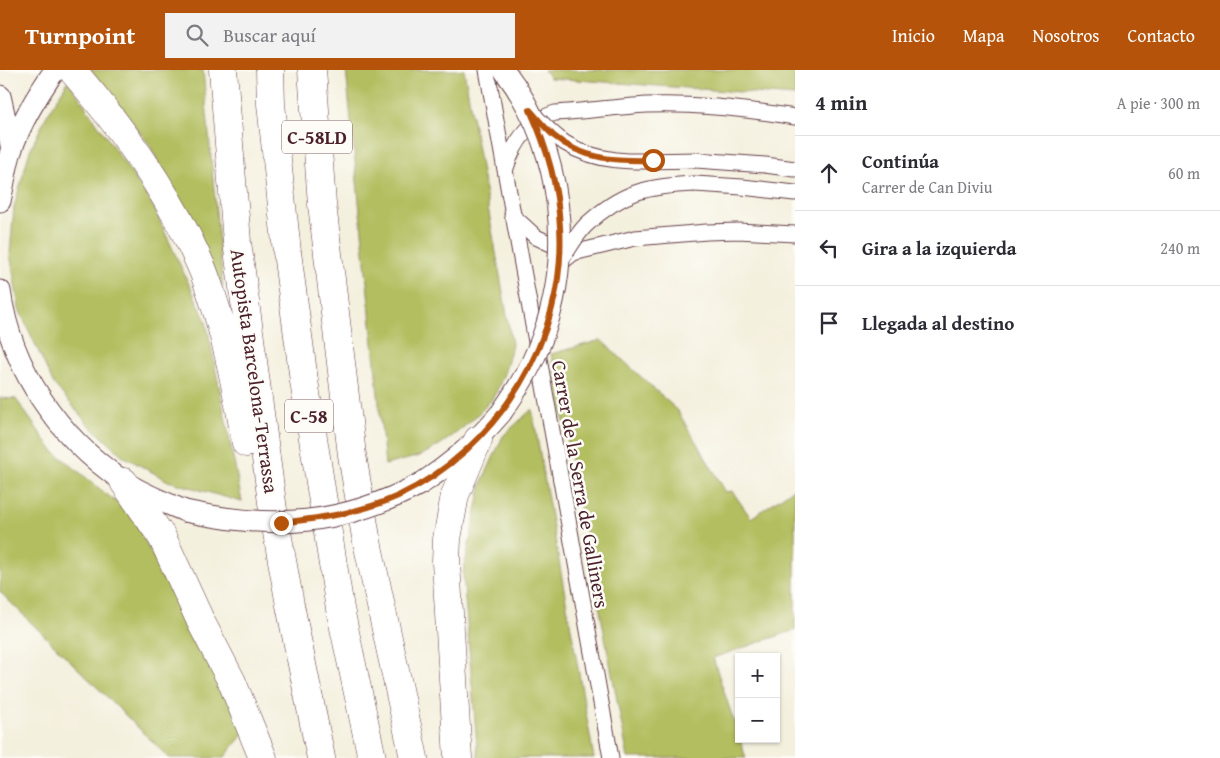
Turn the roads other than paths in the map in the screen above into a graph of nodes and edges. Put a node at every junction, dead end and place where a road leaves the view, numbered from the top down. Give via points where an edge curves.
1 (55, 70) edge
2 (72, 70) edge
3 (223, 70) edge
4 (270, 70) edge
5 (312, 70) edge
6 (487, 70) edge
7 (504, 70) edge
8 (0, 96) edge
9 (530, 110) junction
10 (556, 113) junction
11 (795, 116) edge
12 (12, 149) junction
13 (795, 169) edge
14 (504, 172) junction
15 (795, 193) edge
16 (0, 201) edge
17 (512, 215) junction
18 (795, 234) edge
19 (566, 258) junction
20 (0, 291) edge
21 (531, 324) junction
22 (4, 328) edge
23 (478, 440) junction
24 (124, 482) junction
25 (273, 510) junction
26 (263, 758) edge
27 (321, 758) edge
28 (372, 758) edge
29 (414, 758) edge
30 (458, 758) edge
31 (611, 758) edge

1 - 12 street via 24,120
2 - 25 highway via 143,160 179,220 204,272 218,314 248,453
3 - 25 highway, Autopista Barcelona-Terrassa / C-58 via 237,242
4 - 28 highway, C-58 via 271,104 304,381 340,609
5 - 29 highway, C-58LD via 322,204 352,456 366,537
6 - 10 street via 519,99 539,110
6 - 14 street, Carrer de la Serra de Galliners
7 - 9 street, bridge
8 - 12 street
9 - 13 street, bridge via 564,143 597,158 696,160
9 - 19 street, bridge via 553,175
10 - 11 street via 648,105 750,110
10 - 14 street via 542,117 526,131 511,151
12 - 16 street
14 - 17 street, Carrer de la Serra de Galliners
15 - 19 street, bridge via 695,184 640,190 624,197 585,226
17 - 19 street via 536,237 558,248
17 - 21 street, Carrer de la Serra de Galliners
18 - 19 street via 738,231 673,234 635,238
19 - 21 street via 560,263
19 - 23 street, bridge via 538,350 521,384
20 - 22 street
21 - 31 street, Carrer de la Serra de Galliners
22 - 24 street via 32,386 54,417 88,454
23 - 24 street, bridge via 422,484 369,507 328,518 281,523 219,518 185,511
23 - 30 highway via 455,495 447,539
24 - 26 highway via 162,537 232,682
25 - 27 highway, Autopista Barcelona-Terrassa / C-58

